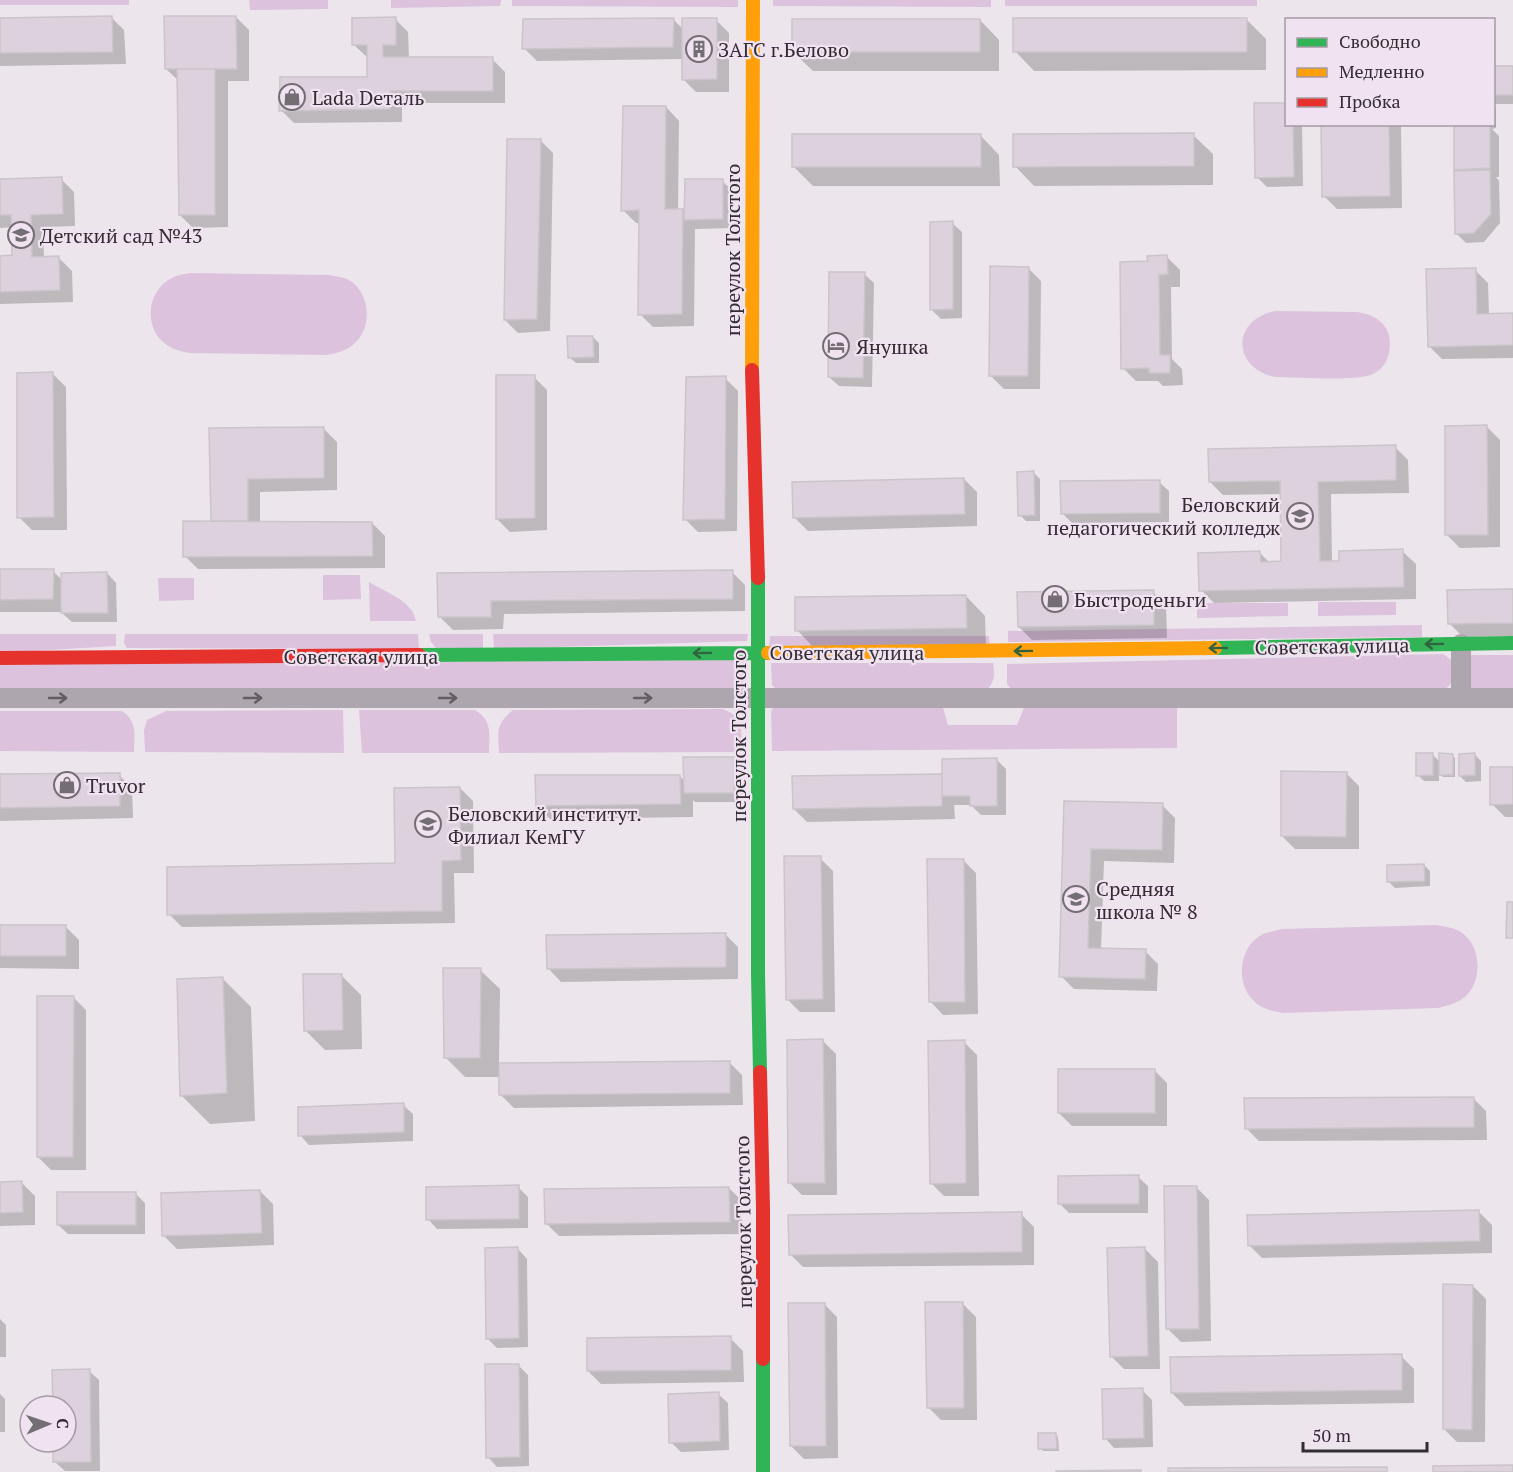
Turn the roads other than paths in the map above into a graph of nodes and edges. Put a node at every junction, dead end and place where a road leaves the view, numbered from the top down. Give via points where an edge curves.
1 (753, 0) edge
2 (1513, 643) edge
3 (1461, 644) junction
4 (757, 652) junction
5 (0, 658) edge
6 (0, 698) edge
7 (756, 698) junction
8 (1461, 698) junction
9 (1513, 698) edge
10 (763, 1472) edge

1 - 4 street, переулок Толстого via 752,358
2 - 3 street, Советская улица
3 -> 4 street, Советская улица
3 - 8 street
4 -> 5 street, Советская улица
4 - 7 street, переулок Толстого
6 -> 7 street
7 - 8 street
7 - 10 street, переулок Толстого via 764,1218
8 - 9 street

